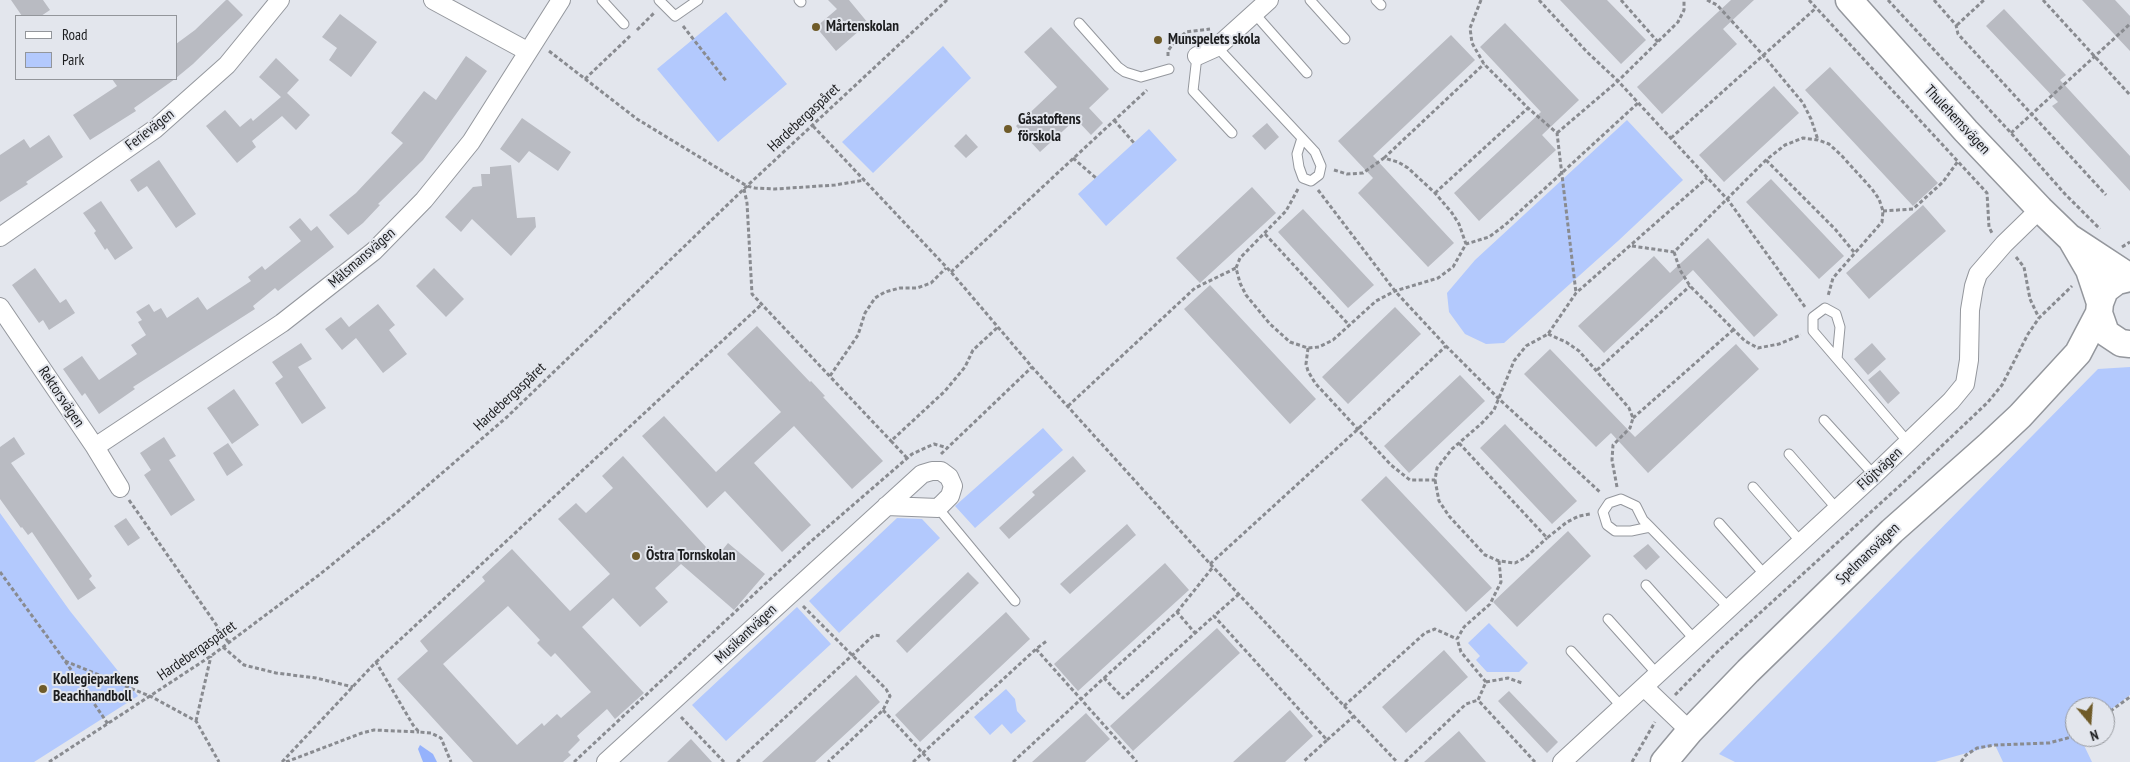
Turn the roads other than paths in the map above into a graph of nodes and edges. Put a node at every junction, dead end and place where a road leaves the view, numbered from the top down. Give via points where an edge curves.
1 (280, 0) edge
2 (433, 0) edge
3 (560, 0) edge
4 (602, 0) edge
5 (698, 0) edge
6 (1269, 0) edge
7 (1310, 0) edge
8 (1849, 0) edge
9 (661, 2) edge
10 (1254, 13) junction
11 (1079, 23) dead end
12 (624, 24) dead end
13 (1345, 39) dead end
14 (531, 45) junction
15 (1217, 47) junction
16 (1197, 56) joint
17 (1169, 69) road end
18 (1307, 73) dead end
19 (1232, 133) dead end
20 (1302, 138) junction
21 (2040, 209) junction
22 (0, 237) edge
23 (2069, 237) junction
24 (2130, 278) edge
25 (0, 307) edge
26 (2099, 308) junction
27 (2122, 342) edge
28 (2078, 353) junction
29 (1837, 359) junction
30 (1824, 420) dead end
31 (1908, 442) junction
32 (95, 447) junction
33 (1788, 454) dead end
34 (1874, 475) junction
35 (1753, 487) dead end
36 (120, 488) road end
37 (886, 506) junction
38 (938, 508) junction
39 (1838, 509) junction
40 (1719, 523) dead end
41 (1650, 527) junction
42 (1801, 542) junction
43 (1765, 575) junction
44 (1646, 585) dead end
45 (1014, 601) dead end
46 (1729, 608) junction
47 (1608, 619) dead end
48 (1695, 640) junction
49 (1571, 651) dead end
50 (1658, 675) junction
51 (1644, 687) junction
52 (1622, 707) junction
53 (1690, 731) junction
54 (606, 762) edge
55 (1562, 762) edge
56 (1664, 762) edge

1 - 22 street, Ferievägen via 227,65 155,129
2 - 14 street
3 - 14 street, Målsmansvägen
4 - 12 lane
5 - 9 lane via 675,16
6 - 10 street
7 - 13 lane
8 - 21 main road, Thulehemsvägen
10 - 15 street
10 - 18 lane
11 - 17 lane via 1125,72 1141,77
14 - 32 street, Målsmansvägen via 470,142 424,200 374,251 282,323
15 - 16 street
15 - 20 lane
16 - 19 lane via 1193,91
20 - 20 lane via 1297,154 1299,167 1307,180 1319,175 1321,166 1315,152
21 - 23 main road, Thulehemsvägen
21 - 31 street, Flöjtvägen via 1986,263 1974,286 1965,384 1952,401
23 - 24 main road, Thulehemsvägen
23 - 26 main road, Thulehemsvägen via 2089,270
24 - 26 main road, Spelmansvägen via 2117,281 2105,290
25 - 32 street, Rektorsvägen
26 - 27 main road, Spelmansvägen via 2106,333
26 - 28 main road, Spelmansvägen
27 - 28 main road, Spelmansvägen
28 - 53 main road, Spelmansvägen via 1989,446 1892,531
29 - 29 lane via 1840,327 1836,314 1825,308 1813,317 1813,331
29 - 31 lane
30 - 34 lane
31 - 34 street, Flöjtvägen
32 - 36 street, Rektorsvägen
33 - 39 lane
34 - 39 street, Flöjtvägen
35 - 42 lane
37 - 38 street
37 - 38 street, Musikantvägen via 922,474 932,470 941,471 949,477 953,486 950,496
37 - 54 street, Musikantvägen
38 - 45 lane
39 - 42 street, Flöjtvägen
40 - 43 lane
41 - 41 lane via 1636,506 1622,499 1610,503 1603,512 1607,525 1615,531
41 - 46 lane
42 - 43 street, Flöjtvägen
43 - 46 street, Flöjtvägen
44 - 48 lane
46 - 48 street, Flöjtvägen
47 - 50 lane
48 - 50 street, Flöjtvägen
49 - 52 lane
50 - 51 street, Flöjtvägen
51 - 52 street, Flöjtvägen
51 - 53 street
52 - 55 street, Flöjtvägen
53 - 56 main road, Spelmansvägen

